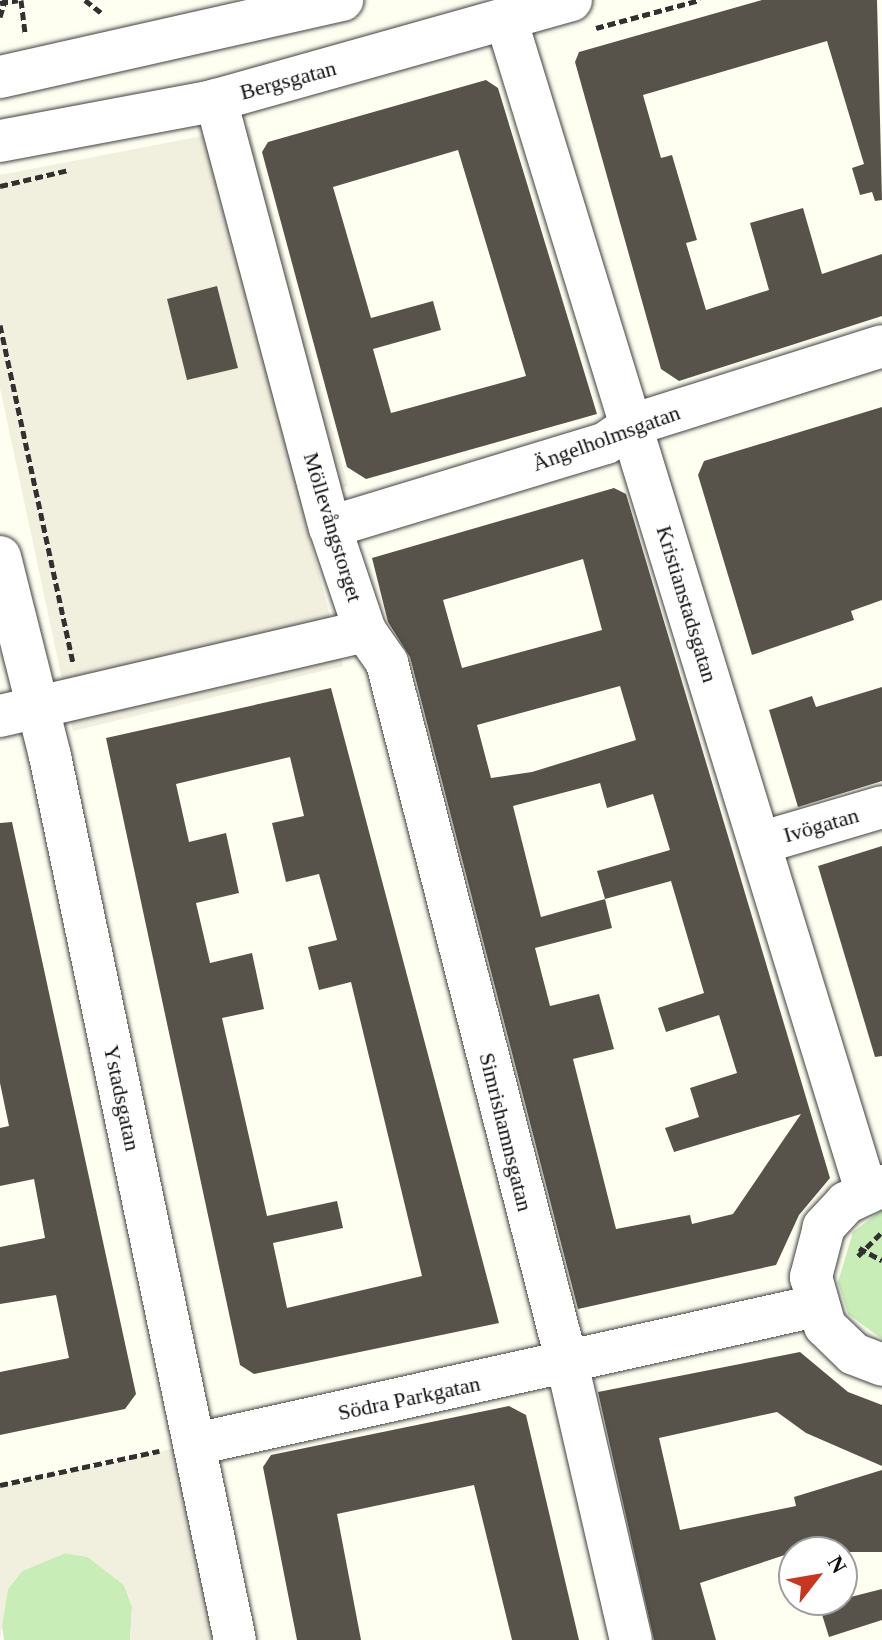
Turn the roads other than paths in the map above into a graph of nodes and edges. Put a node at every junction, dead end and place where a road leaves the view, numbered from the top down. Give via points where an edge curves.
1 (342, 0) edge
2 (571, 0) edge
3 (506, 19) junction
4 (0, 77) edge
5 (216, 100) junction
6 (0, 141) edge
7 (882, 346) edge
8 (632, 425) junction
9 (330, 527) junction
10 (0, 557) edge
11 (365, 631) junction
12 (20, 712) edge
13 (882, 807) edge
14 (760, 843) junction
15 (874, 1188) edge
16 (816, 1306) junction
17 (567, 1363) junction
18 (882, 1365) edge
19 (196, 1444) junction
20 (235, 1640) edge
21 (631, 1640) edge

1 - 4 street
2 - 3 street, Bergsgatan
3 - 5 street, Bergsgatan
3 - 8 street, Kristianstadsgatan
5 - 6 street, Bergsgatan
5 - 9 street, Möllevångstorget
7 - 8 street, Ängelholmsgatan
8 - 9 street, Ängelholmsgatan via 606,443
8 - 14 street, Kristianstadsgatan
9 - 11 street, Möllevångstorget
10 - 12 street, Ystadsgatan
11 - 12 street, Möllevångstorget
11 - 17 street, Simrishamnsgatan via 387,663
12 - 19 street, Ystadsgatan
13 - 14 street, Ivögatan
14 - 15 street, Kristianstadsgatan
15 - 16 street via 846,1203 818,1239 811,1277
16 - 17 street, Södra Parkgatan
16 - 18 street via 842,1346
17 - 19 street, Södra Parkgatan
17 - 21 street, Simrishamnsgatan
19 - 20 street, Ystadsgatan

